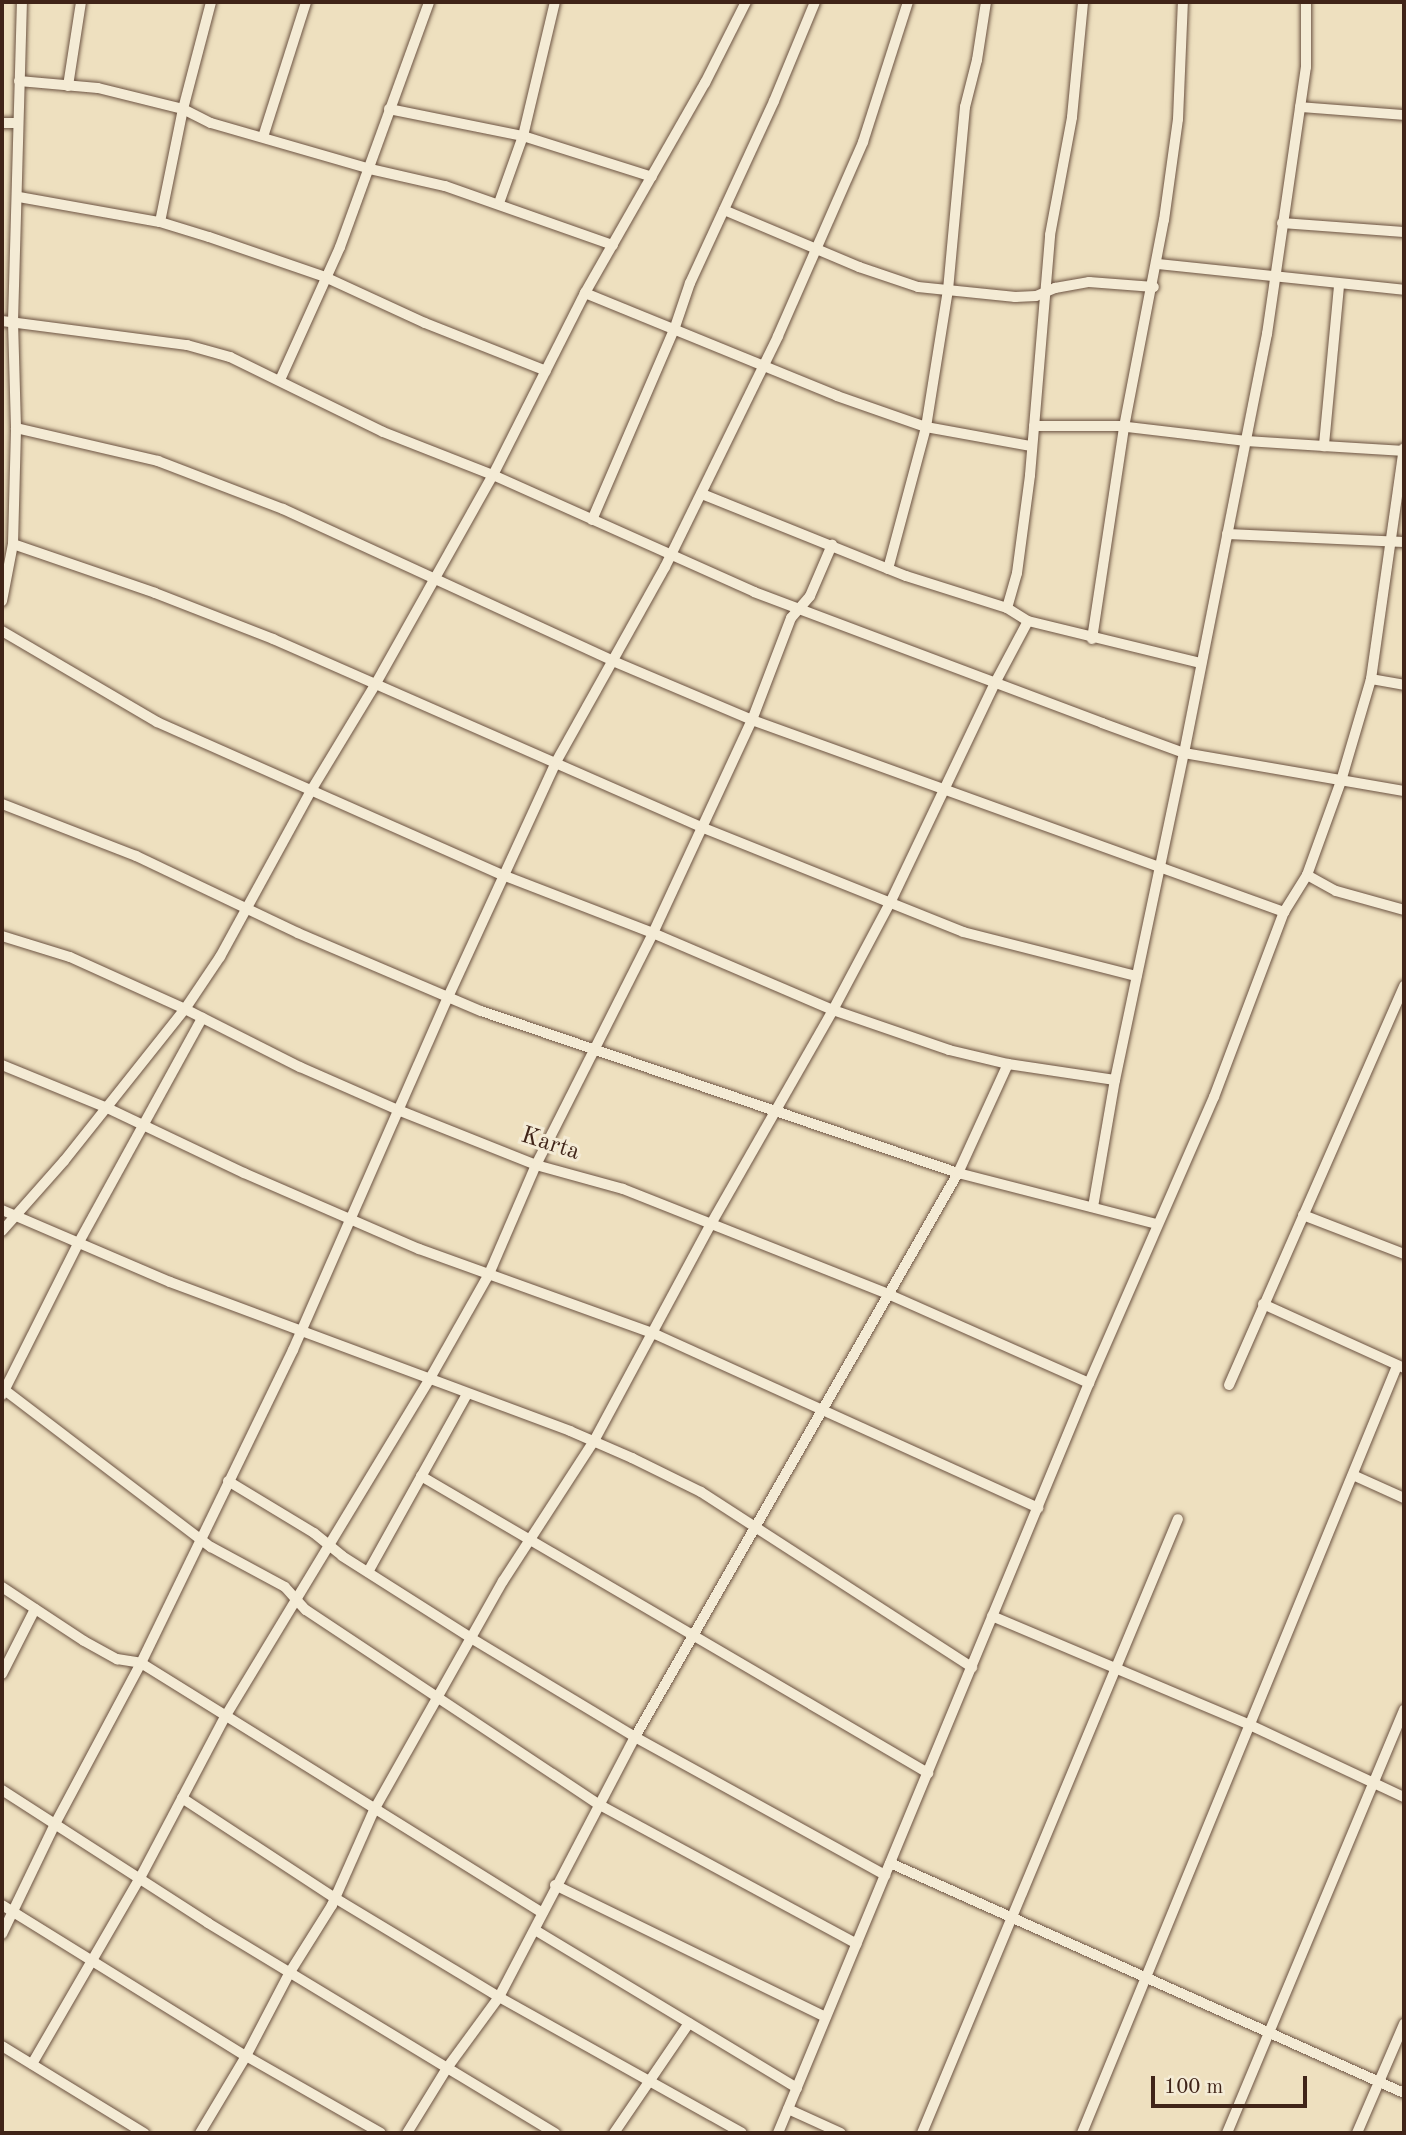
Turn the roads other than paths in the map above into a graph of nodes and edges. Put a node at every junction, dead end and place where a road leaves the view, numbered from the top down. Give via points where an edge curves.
1 (22, 2) edge
2 (81, 2) edge
3 (211, 2) edge
4 (306, 2) edge
5 (429, 2) edge
6 (555, 2) edge
7 (746, 2) edge
8 (815, 2) edge
9 (908, 2) edge
10 (986, 2) edge
11 (1083, 2) edge
12 (1183, 2) edge
13 (1306, 2) edge
14 (19, 81) junction
15 (68, 86) junction
16 (1300, 107) junction
17 (183, 109) junction
18 (389, 109) junction
19 (1404, 115) edge
20 (2, 123) edge
21 (17, 123) junction
22 (523, 136) junction
23 (263, 137) junction
24 (370, 169) junction
25 (652, 177) junction
26 (19, 197) junction
27 (499, 204) junction
28 (724, 210) junction
29 (160, 222) junction
30 (1282, 223) junction
31 (1404, 232) edge
32 (612, 245) junction
33 (817, 249) junction
34 (1158, 264) junction
35 (325, 276) junction
36 (1276, 278) junction
37 (1339, 286) junction
38 (1154, 287) junction
39 (948, 290) junction
40 (1404, 290) edge
41 (1044, 292) junction
42 (585, 293) junction
43 (7, 322) edge
44 (674, 330) junction
45 (764, 367) junction
46 (546, 371) junction
47 (280, 380) junction
48 (1034, 426) junction
49 (1124, 426) junction
50 (926, 427) junction
51 (16, 428) junction
52 (1246, 441) junction
53 (1031, 446) junction
54 (1324, 446) junction
55 (1404, 449) edge
56 (493, 475) junction
57 (702, 494) junction
58 (592, 520) junction
59 (1227, 534) junction
60 (1390, 541) junction
61 (1404, 542) edge
62 (13, 544) junction
63 (832, 545) junction
64 (671, 555) junction
65 (888, 569) junction
66 (434, 580) junction
67 (2, 601) edge
68 (801, 608) junction
69 (1007, 608) junction
70 (1028, 621) junction
71 (2, 631) edge
72 (1092, 639) junction
73 (613, 661) junction
74 (1200, 663) junction
75 (1371, 678) junction
76 (995, 683) junction
77 (375, 685) junction
78 (1404, 685) edge
79 (752, 720) junction
80 (1184, 753) junction
81 (556, 762) junction
82 (1341, 781) junction
83 (312, 789) junction
84 (946, 790) junction
85 (1404, 791) edge
86 (2, 804) edge
87 (701, 827) junction
88 (1160, 866) junction
89 (1307, 875) junction
90 (505, 876) junction
91 (890, 903) junction
92 (247, 908) junction
93 (1404, 910) edge
94 (1284, 912) junction
95 (653, 933) junction
96 (2, 938) edge
97 (1136, 976) junction
98 (1404, 986) edge
99 (448, 997) junction
100 (185, 1009) junction
101 (833, 1010) junction
102 (202, 1018) junction
103 (594, 1050) junction
104 (1008, 1064) junction
105 (2, 1065) edge
106 (1115, 1080) junction
107 (105, 1107) junction
108 (398, 1110) junction
109 (776, 1113) junction
110 (142, 1127) junction
111 (536, 1165) junction
112 (958, 1172) junction
113 (1093, 1207) junction
114 (2, 1210) edge
115 (15, 1215) junction
116 (1303, 1215) junction
117 (350, 1219) junction
118 (711, 1224) junction
119 (1157, 1224) junction
120 (2, 1231) edge
121 (79, 1242) junction
122 (1404, 1254) edge
123 (489, 1273) junction
124 (888, 1294) junction
125 (1263, 1304) junction
126 (301, 1331) junction
127 (655, 1334) junction
128 (1401, 1367) edge
129 (429, 1380) junction
130 (1090, 1383) junction
131 (1229, 1385) dead end
132 (3, 1391) edge
133 (467, 1394) junction
134 (821, 1409) junction
135 (594, 1441) junction
136 (1353, 1475) junction
137 (421, 1476) junction
138 (228, 1481) junction
139 (1404, 1498) edge
140 (1038, 1508) junction
141 (1178, 1519) dead end
142 (756, 1527) junction
143 (200, 1537) junction
144 (530, 1538) junction
145 (329, 1544) junction
146 (368, 1572) junction
147 (2, 1587) edge
148 (297, 1600) junction
149 (34, 1609) junction
150 (992, 1616) junction
151 (694, 1636) junction
152 (471, 1638) junction
153 (141, 1663) junction
154 (972, 1667) junction
155 (1118, 1669) junction
156 (2, 1674) edge
157 (437, 1698) junction
158 (1404, 1710) edge
159 (225, 1717) junction
160 (1250, 1725) junction
161 (635, 1737) junction
162 (928, 1773) junction
163 (1374, 1782) junction
164 (2, 1790) edge
165 (1404, 1797) edge
166 (182, 1798) junction
167 (598, 1804) junction
168 (374, 1810) junction
169 (55, 1824) junction
170 (890, 1863) junction
171 (885, 1875) junction
172 (140, 1878) junction
173 (555, 1885) junction
174 (335, 1898) junction
175 (2, 1905) edge
176 (13, 1912) junction
177 (542, 1913) junction
178 (1013, 1917) junction
179 (535, 1930) junction
180 (2, 1934) edge
181 (856, 1944) junction
182 (92, 1958) junction
183 (290, 1972) junction
184 (1145, 1976) junction
185 (499, 1997) junction
186 (826, 2017) junction
187 (689, 2023) junction
188 (1404, 2024) edge
189 (1268, 2034) junction
190 (2, 2046) edge
191 (246, 2056) junction
192 (32, 2064) junction
193 (447, 2068) junction
194 (1379, 2082) junction
195 (649, 2083) junction
196 (797, 2088) junction
197 (1404, 2093) edge
198 (788, 2109) junction
199 (144, 2133) edge
200 (200, 2133) edge
201 (381, 2133) edge
202 (407, 2133) edge
203 (555, 2133) edge
204 (614, 2133) edge
205 (742, 2133) edge
206 (778, 2133) edge
207 (841, 2133) edge
208 (922, 2133) edge
209 (1082, 2133) edge
210 (1227, 2133) edge
211 (1357, 2133) edge

1 - 14 street
2 - 15 street
3 - 17 street
4 - 23 street
5 - 18 street
6 - 22 street
7 - 25 street
8 - 28 street
9 - 33 street via 863,142
10 - 39 street via 965,107
11 - 41 street via 1072,117
12 - 34 street via 1178,119
13 - 16 street via 1306,67
14 - 15 street
14 - 21 street
15 - 17 street via 98,88
16 - 19 street
16 - 30 street
17 - 23 street
17 - 29 street
18 - 22 street
18 - 24 street
20 - 21 street
21 - 26 street
22 - 25 street
22 - 27 street
23 - 24 street
24 - 27 street
24 - 35 street
25 - 32 street
26 - 29 street
26 - 43 street
27 - 32 street
28 - 33 street
28 - 44 street
29 - 35 street
30 - 31 street
30 - 36 street
32 - 42 street
33 - 39 street via 918,287
33 - 45 street
34 - 36 street
34 - 38 street
35 - 46 street via 425,323
35 - 47 street
36 - 37 street
36 - 52 street
37 - 40 street
37 - 54 street
38 - 41 street via 1089,282
38 - 49 street
39 - 41 street via 1015,297
39 - 50 street
41 - 48 street
42 - 44 street
42 - 46 street
43 - 47 street via 187,345 230,357
43 - 51 street
44 - 45 street
44 - 58 street
45 - 50 street
45 - 57 street
46 - 56 street
47 - 56 street via 383,432
48 - 49 street
48 - 53 street
49 - 52 street
49 - 72 street
50 - 53 street
50 - 65 street
51 - 62 street
51 - 66 street via 158,461 283,509
52 - 54 street
52 - 59 street
53 - 69 street via 1017,573
54 - 55 street
55 - 60 street
56 - 58 street
56 - 66 street
57 - 63 street
57 - 64 street
58 - 64 street
59 - 60 street
59 - 74 street
60 - 61 street
60 - 75 street
62 - 67 street
62 - 77 street via 167,597
63 - 65 street
63 - 68 street
64 - 68 street
64 - 73 street
65 - 69 street
66 - 73 street
66 - 77 street
68 - 76 street
68 - 79 street via 790,618
69 - 70 street
70 - 72 street
70 - 76 street
71 - 83 street via 157,722
72 - 74 street
73 - 79 street
73 - 81 street
74 - 80 street
75 - 78 street
75 - 82 street
76 - 80 street
76 - 84 street
77 - 81 street
77 - 83 street
79 - 84 street
79 - 87 street
80 - 82 street
80 - 88 street
81 - 87 street
81 - 90 street
82 - 85 street
82 - 89 street
83 - 90 street
83 - 92 street
84 - 88 street
84 - 91 street
86 - 92 street via 136,856
87 - 91 street
87 - 95 street
88 - 94 street
88 - 97 street
89 - 93 street via 1336,891
89 - 94 street
90 - 95 street
90 - 99 street
91 - 97 street via 963,932
91 - 101 street
92 - 99 street
92 - 100 street
94 - 119 street via 1213,1097
95 - 101 street
95 - 103 street
96 - 100 street, Karta via 71,957
97 - 106 street
98 - 116 street
99 - 103 street
99 - 108 street
100 - 102 street, Karta
100 - 107 street
101 - 104 street via 949,1050
101 - 109 street
102 - 108 street, Karta
102 - 110 street
103 - 109 street
103 - 111 street
104 - 106 street
104 - 112 street
105 - 107 street
106 - 113 street
107 - 110 street
107 - 115 street
108 - 111 street, Karta
108 - 117 street
109 - 112 street
109 - 118 street
110 - 117 street
110 - 121 street
111 - 118 street, Karta via 623,1189
111 - 123 street
112 - 113 street
112 - 124 street
113 - 119 street
114 - 115 street
115 - 120 street
115 - 121 street
116 - 122 street
116 - 125 street
117 - 123 street
117 - 126 street
118 - 124 street, Karta
118 - 127 street
119 - 130 street
121 - 126 street
121 - 132 street
123 - 127 street
123 - 129 street
124 - 130 street, Karta
124 - 134 street
125 - 128 street
125 - 131 street
126 - 129 street
126 - 138 street
127 - 134 street
127 - 135 street
128 - 136 street
129 - 133 street
129 - 145 street
130 - 140 street
132 - 143 street
133 - 135 street
133 - 137 street
134 - 140 street
134 - 142 street
135 - 142 street via 701,1492
135 - 144 street
136 - 139 street
136 - 160 street
137 - 144 street
137 - 146 street
138 - 143 street
138 - 145 street
140 - 150 street
141 - 155 street
142 - 151 street
142 - 154 street
143 - 148 street via 285,1587
143 - 153 street
144 - 151 street
144 - 152 street
145 - 146 street
145 - 148 street
146 - 152 street
147 - 149 street
148 - 157 street
148 - 159 street
149 - 153 street via 117,1659
149 - 156 street
150 - 154 street
150 - 155 street
151 - 161 street
151 - 162 street
152 - 157 street
152 - 161 street
153 - 159 street
153 - 169 street
154 - 162 street
155 - 160 street
155 - 178 street
157 - 167 street
157 - 168 street
158 - 163 street
159 - 166 street
159 - 168 street
160 - 163 street
160 - 184 street
161 - 167 street
161 - 171 street
162 - 170 street
163 - 165 street
163 - 189 street
164 - 169 street
166 - 172 street
166 - 174 street
167 - 173 street
167 - 181 street
168 - 174 street
168 - 177 street
169 - 172 street
169 - 176 street
170 - 171 street
170 - 178 street
171 - 181 street
172 - 182 street
172 - 183 street
173 - 177 street
173 - 186 street
174 - 183 street
174 - 185 street
175 - 176 street
176 - 180 street
176 - 182 street
177 - 179 street
178 - 184 street
178 - 208 street
179 - 185 street
179 - 187 street
181 - 186 street
182 - 191 street
182 - 192 street
183 - 191 street
183 - 193 street
184 - 189 street
184 - 209 street
185 - 193 street
185 - 195 street
186 - 196 street
187 - 195 street
187 - 196 street
188 - 194 street
189 - 194 street
189 - 210 street
190 - 192 street
191 - 200 street
191 - 201 street
192 - 199 street
193 - 202 street
193 - 203 street
194 - 197 street
194 - 211 street
195 - 204 street
195 - 205 street
196 - 198 street
198 - 206 street
198 - 207 street

